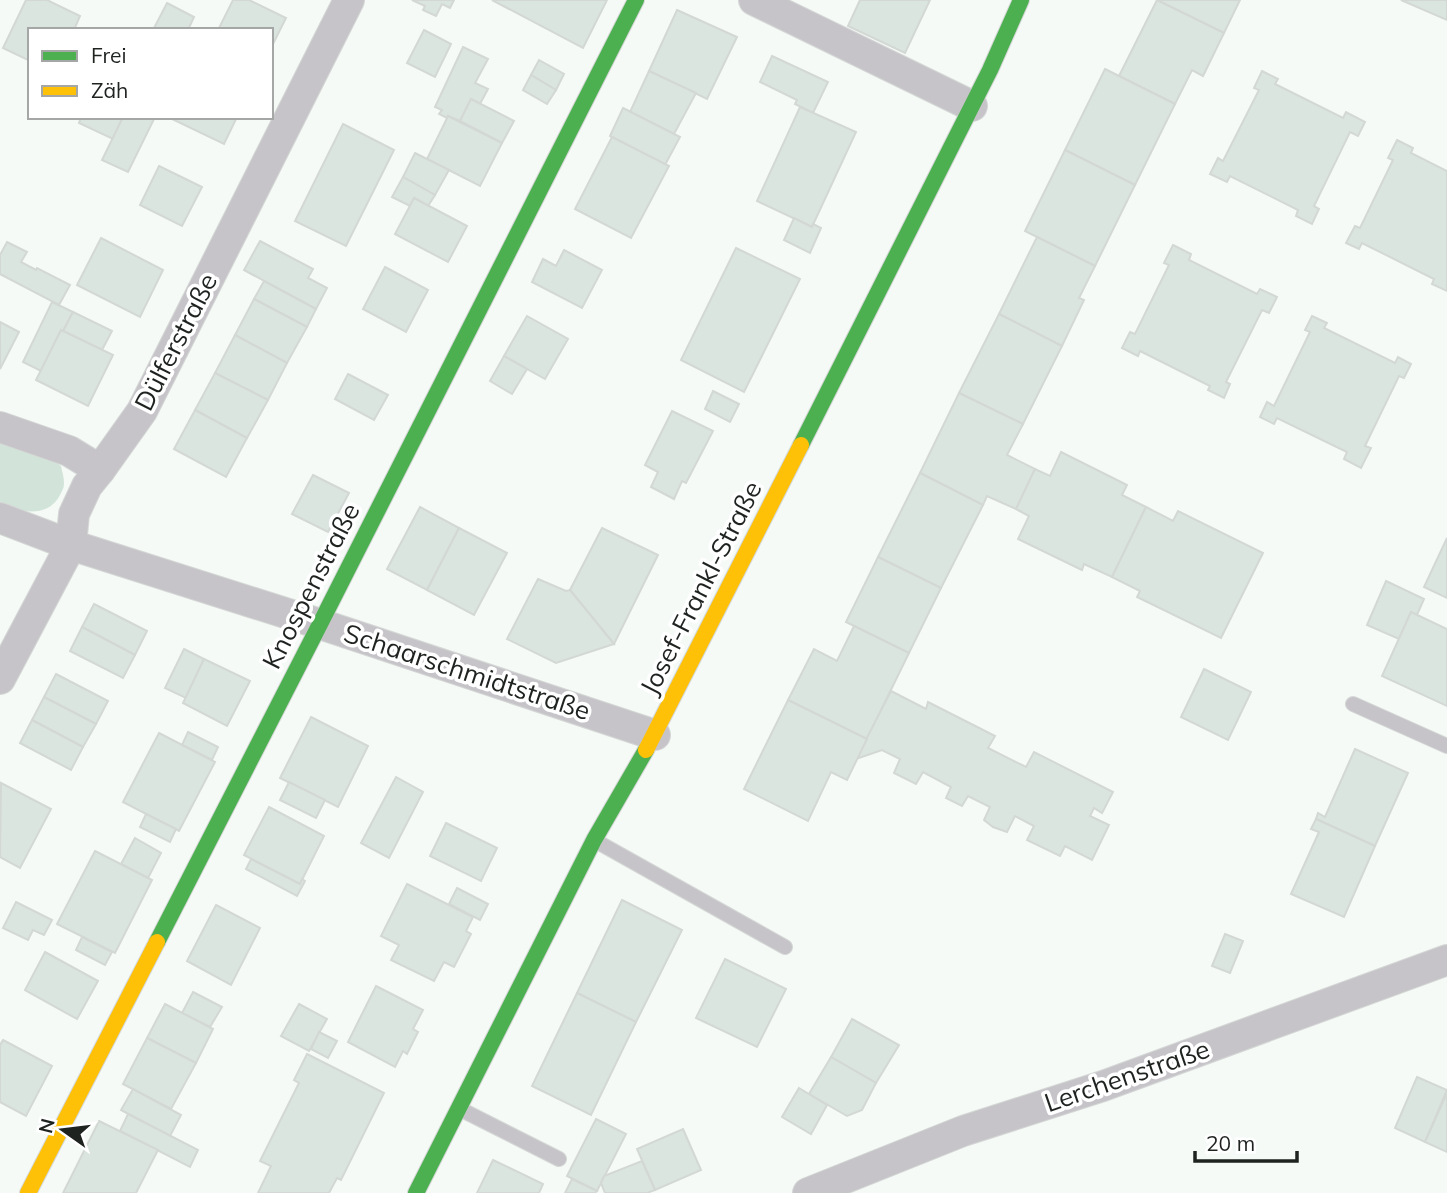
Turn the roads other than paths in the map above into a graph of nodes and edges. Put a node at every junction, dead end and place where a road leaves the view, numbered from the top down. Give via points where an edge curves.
1 (349, 0) edge
2 (636, 0) edge
3 (754, 0) edge
4 (1021, 0) edge
5 (972, 106) junction
6 (0, 428) edge
7 (100, 470) junction
8 (0, 518) edge
9 (71, 545) junction
10 (320, 624) junction
11 (0, 679) edge
12 (1353, 704) dead end
13 (655, 734) junction
14 (1447, 746) edge
15 (594, 841) junction
16 (785, 947) dead end
17 (1447, 960) edge
18 (460, 1108) junction
19 (559, 1158) dead end
20 (878, 1165) junction
21 (27, 1193) edge
22 (416, 1193) edge
23 (808, 1193) edge
24 (867, 1193) edge

1 - 7 street, Dülferstraße via 142,411
2 - 10 main road, Knospenstraße
3 - 5 street
4 - 5 main road, Josef-Frankl-Straße
5 - 13 main road, Josef-Frankl-Straße
6 - 7 street via 69,451
7 - 9 street, Dülferstraße via 74,514
8 - 9 street, Schaarschmidtstraße
9 - 10 street, Schaarschmidtstraße
9 - 11 street, Dülferstraße
10 - 13 street, Schaarschmidtstraße
10 - 21 main road, Knospenstraße
12 - 14 lane
13 - 15 main road, Josef-Frankl-Straße
15 - 16 lane
15 - 18 main road, Josef-Frankl-Straße
17 - 20 street, Lerchenstraße
18 - 19 lane
18 - 22 main road, Josef-Frankl-Straße
20 - 23 street, Lerchenstraße
20 - 24 street

